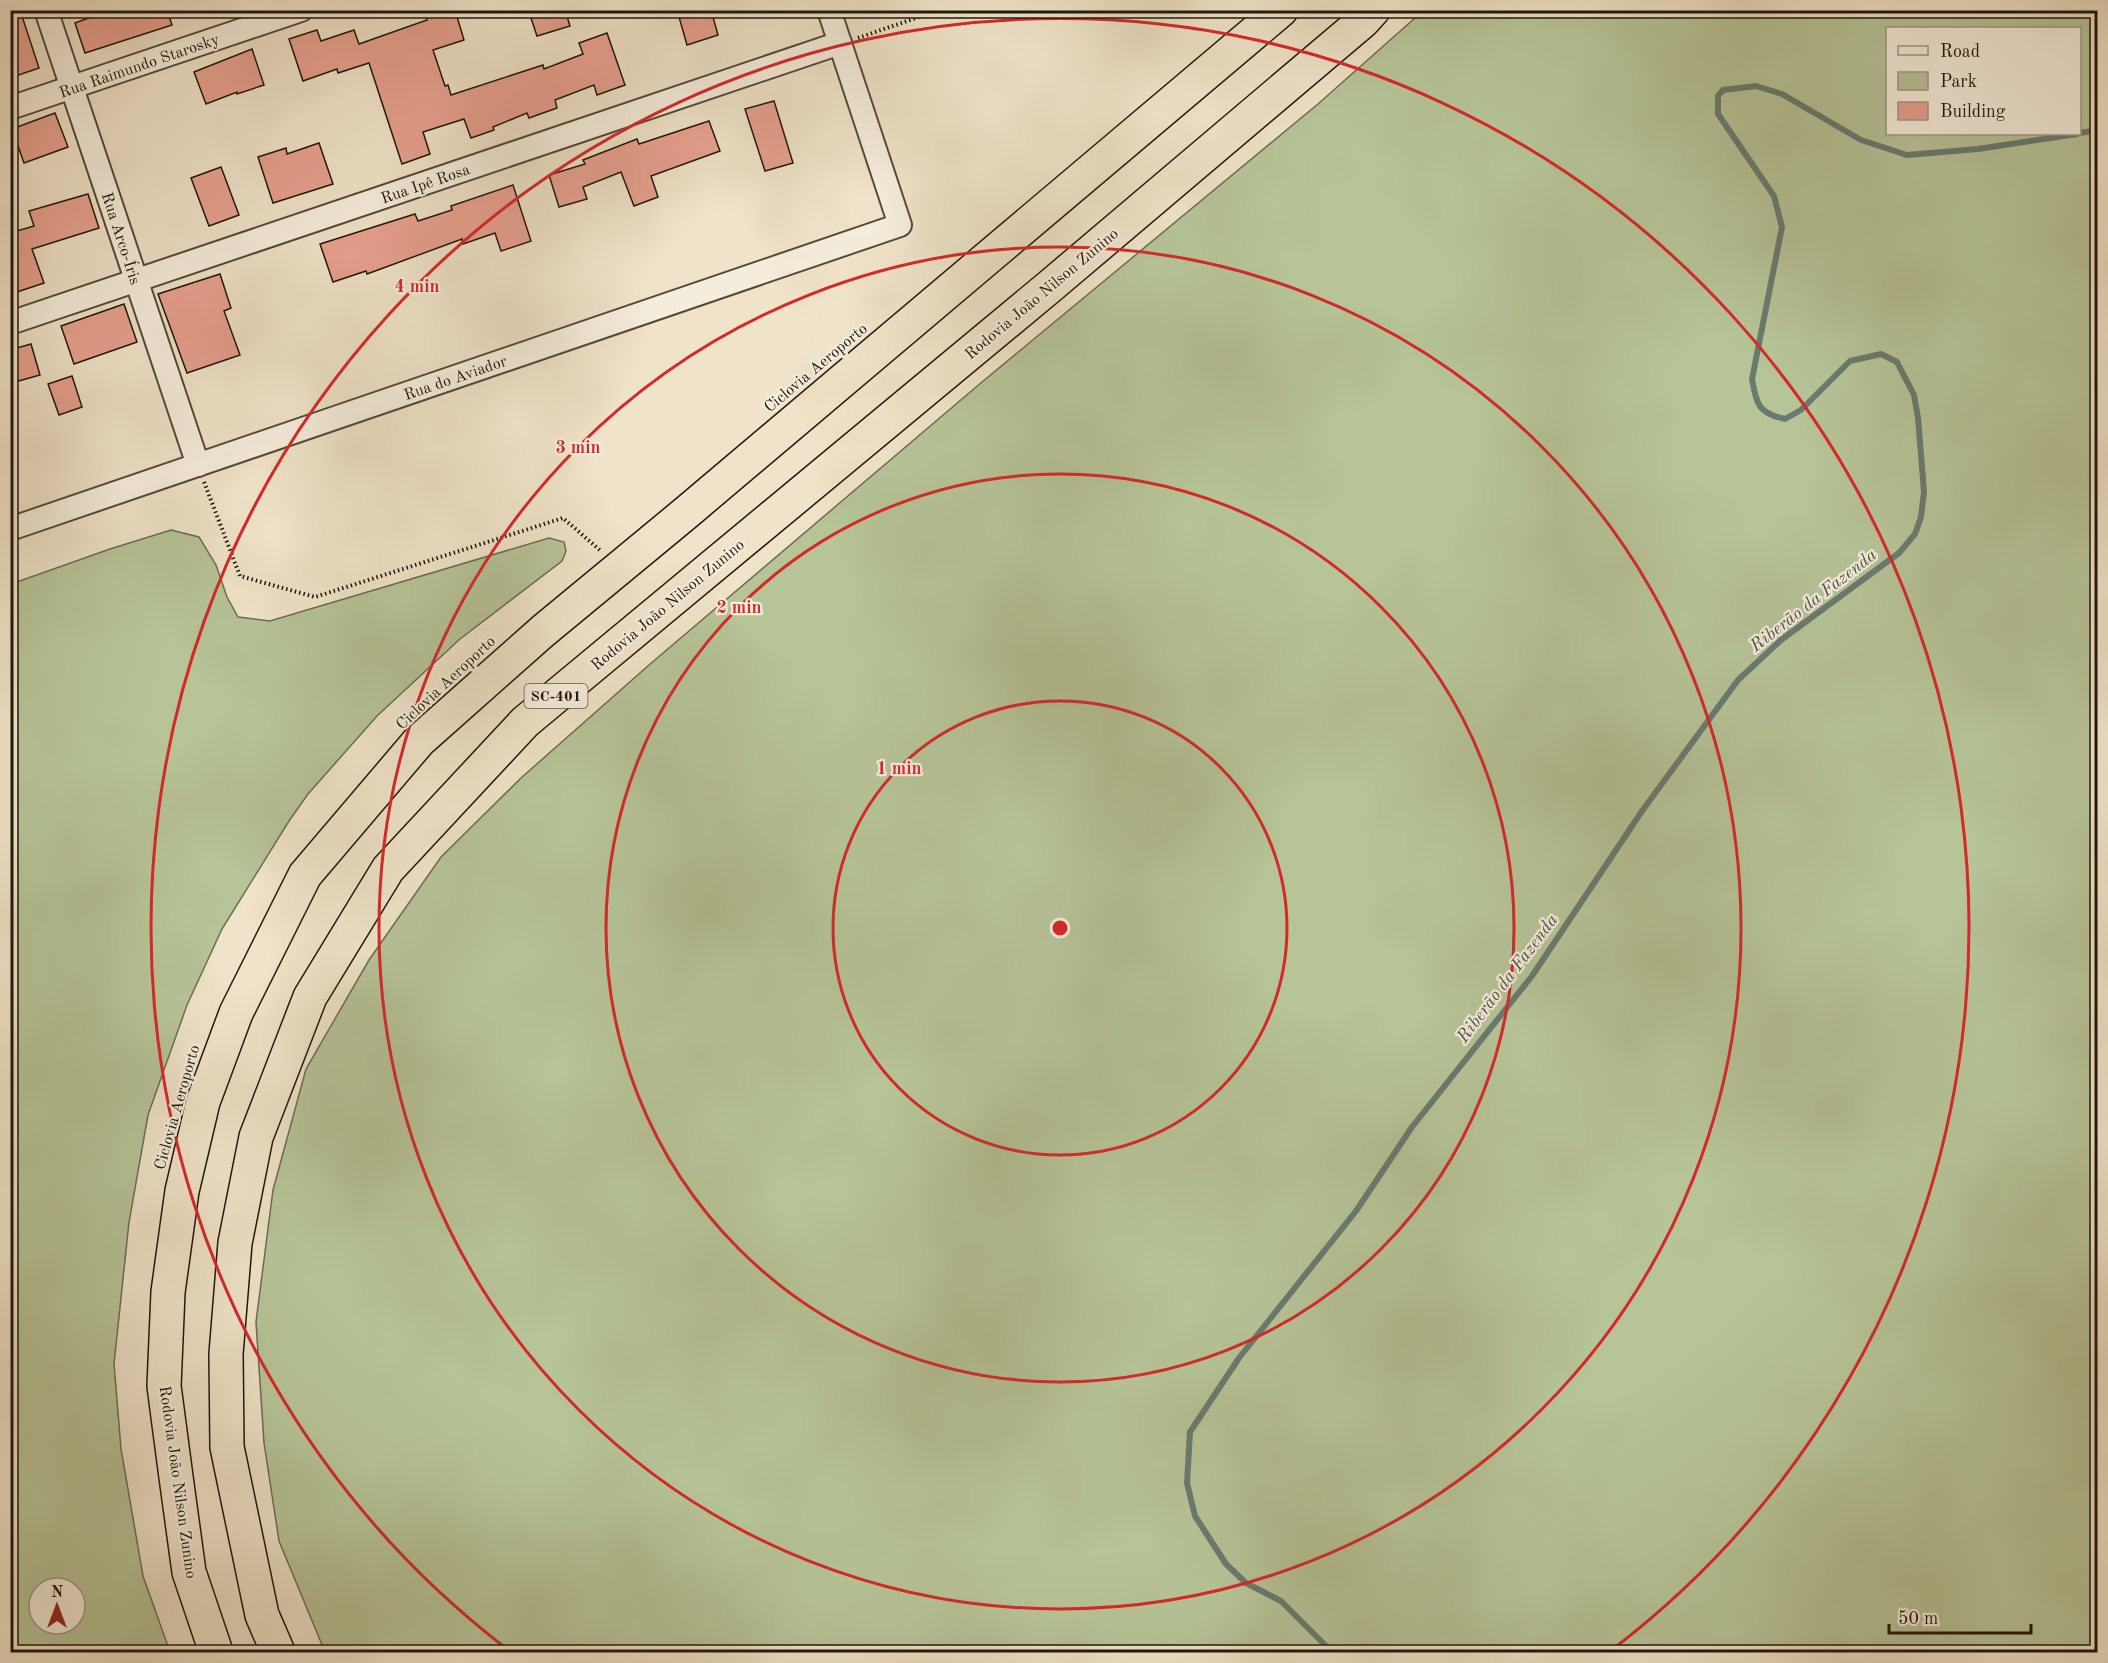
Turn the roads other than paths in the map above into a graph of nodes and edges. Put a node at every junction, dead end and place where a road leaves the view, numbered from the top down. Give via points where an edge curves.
1 (46, 10) edge
2 (301, 10) edge
3 (829, 10) edge
4 (1281, 10) edge
5 (1373, 10) edge
6 (840, 43) junction
7 (72, 87) junction
8 (10, 108) edge
9 (136, 280) junction
10 (10, 323) edge
11 (198, 465) junction
12 (10, 529) edge
13 (216, 1653) edge
14 (278, 1653) edge

1 - 7 street, Rua Arco-Íris
2 - 7 street, Rua Raimundo Starosky
3 - 6 street
4 - 13 highway, Rodovia João Nilson Zunino via 543,631 419,741 305,875 232,1024 203,1102 182,1191 168,1292 164,1386 189,1572
5 - 14 highway, Rodovia João Nilson Zunino / SC-401 via 1057,281 525,722 388,869 310,996 256,1137 235,1243 226,1354 227,1447 262,1615
6 - 9 street, Rua Ipê Rosa
6 - 11 street, Rua do Aviador via 900,225
7 - 8 street, Rua Raimundo Starosky
7 - 9 street, Rua Arco-Íris
9 - 10 street, Rua Ipê Rosa
9 - 11 street, Rua Arco-Íris
11 - 12 street, Rua do Aviador

